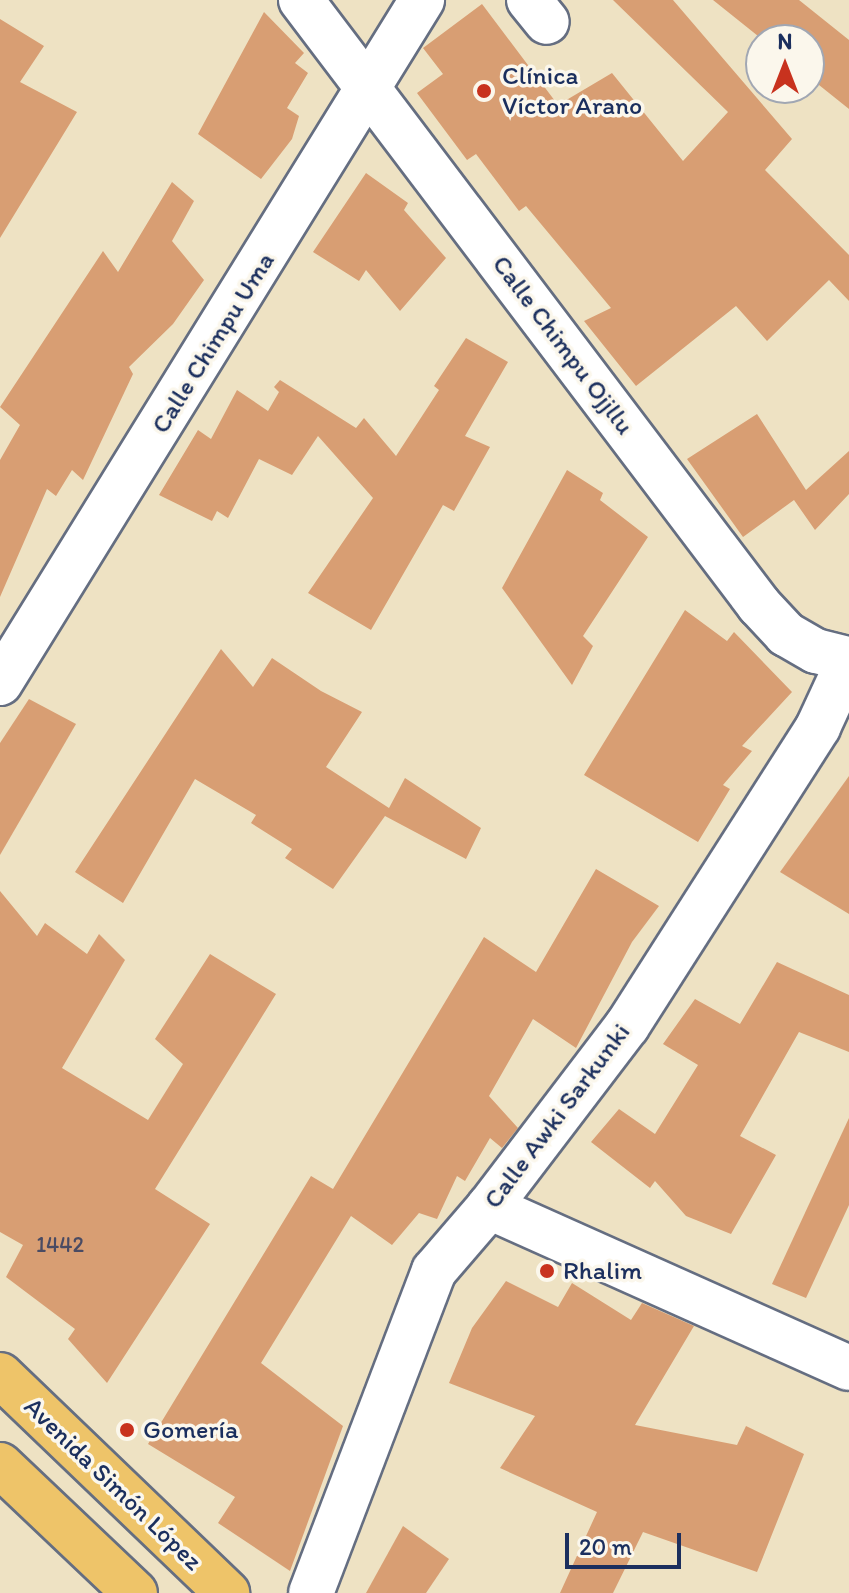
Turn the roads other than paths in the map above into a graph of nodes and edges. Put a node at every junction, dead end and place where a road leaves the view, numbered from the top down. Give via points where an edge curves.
1 (301, 0) edge
2 (422, 0) edge
3 (370, 88) junction
4 (849, 660) edge
5 (0, 683) edge
6 (489, 1207) junction
7 (849, 1368) edge
8 (0, 1375) edge
9 (0, 1465) edge
10 (135, 1593) edge
11 (227, 1593) edge
12 (311, 1593) edge

1 - 3 street, Calle Chimpu Ojjllu
2 - 3 street, Calle Chimpu Uma
3 - 4 street, Calle Chimpu Ojjllu via 759,605 786,634 816,651
3 - 5 street, Calle Chimpu Uma
4 - 6 street, Calle Awki Sarkunki via 818,727 627,1026
6 - 7 street
6 - 12 street, Calle Awki Sarkunki via 434,1271
8 - 11 main road, Avenida Simón López
9 - 10 main road

